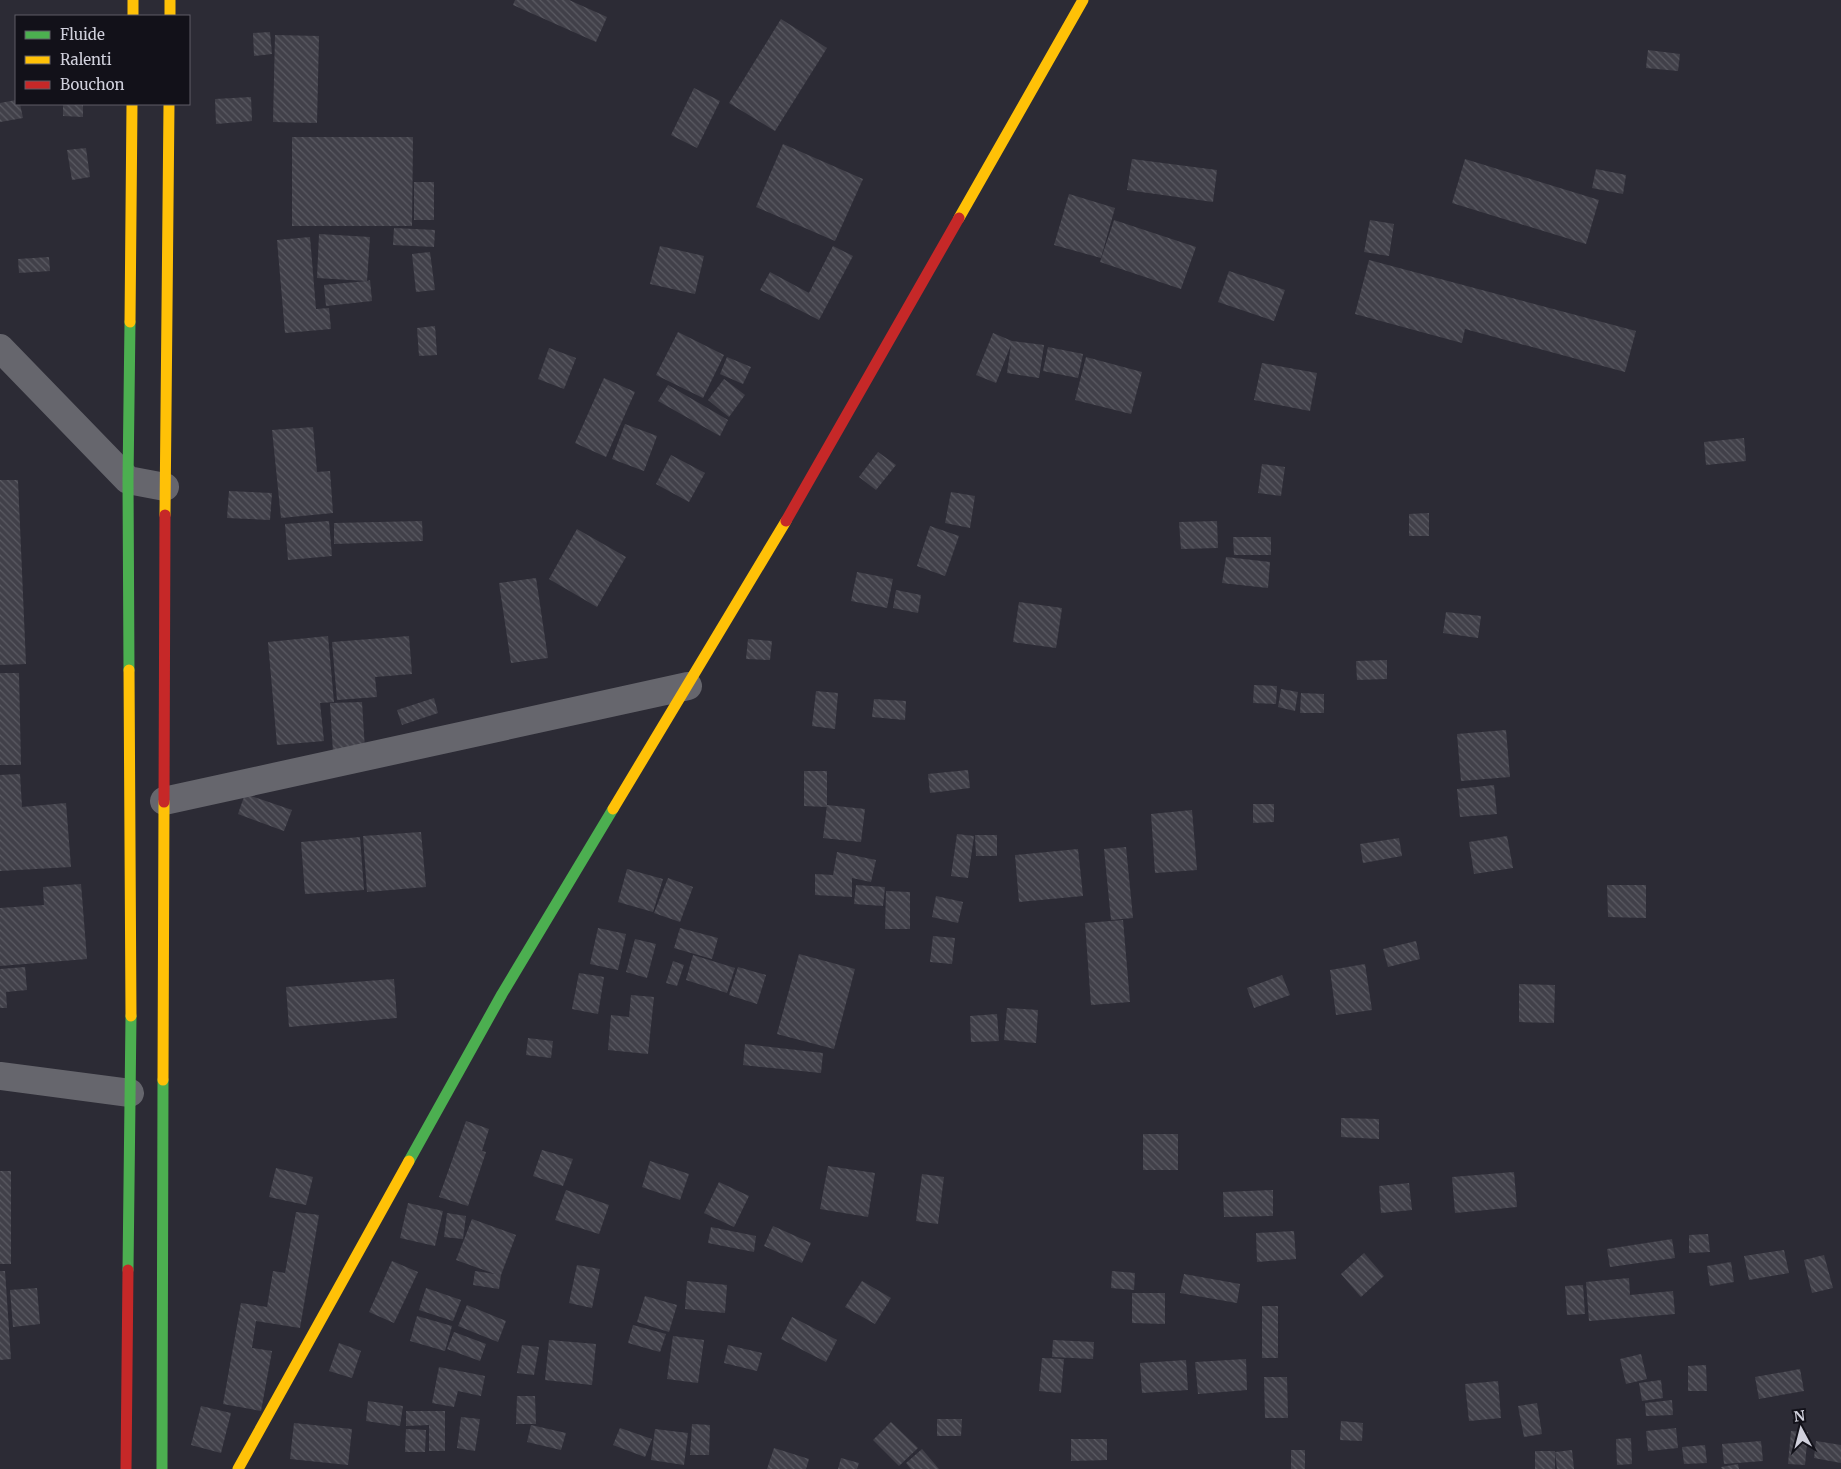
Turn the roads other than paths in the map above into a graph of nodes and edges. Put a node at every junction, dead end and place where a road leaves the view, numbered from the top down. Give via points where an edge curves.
1 (133, 0) edge
2 (170, 0) edge
3 (1083, 0) edge
4 (133, 15) edge
5 (170, 15) edge
6 (132, 105) edge
7 (169, 105) edge
8 (0, 348) edge
9 (128, 480) junction
10 (165, 487) junction
11 (688, 686) junction
12 (164, 800) junction
13 (0, 1076) edge
14 (130, 1093) junction
15 (126, 1469) edge
16 (162, 1469) edge
17 (238, 1469) edge

1 - 4 main road
2 - 5 main road
3 - 11 main road via 815,474
6 - 9 main road
7 - 10 main road
8 - 9 street
9 - 10 street
9 - 14 main road
10 - 12 main road
11 - 12 street
11 - 17 main road via 502,994
12 - 16 main road
13 - 14 street
14 - 15 main road

